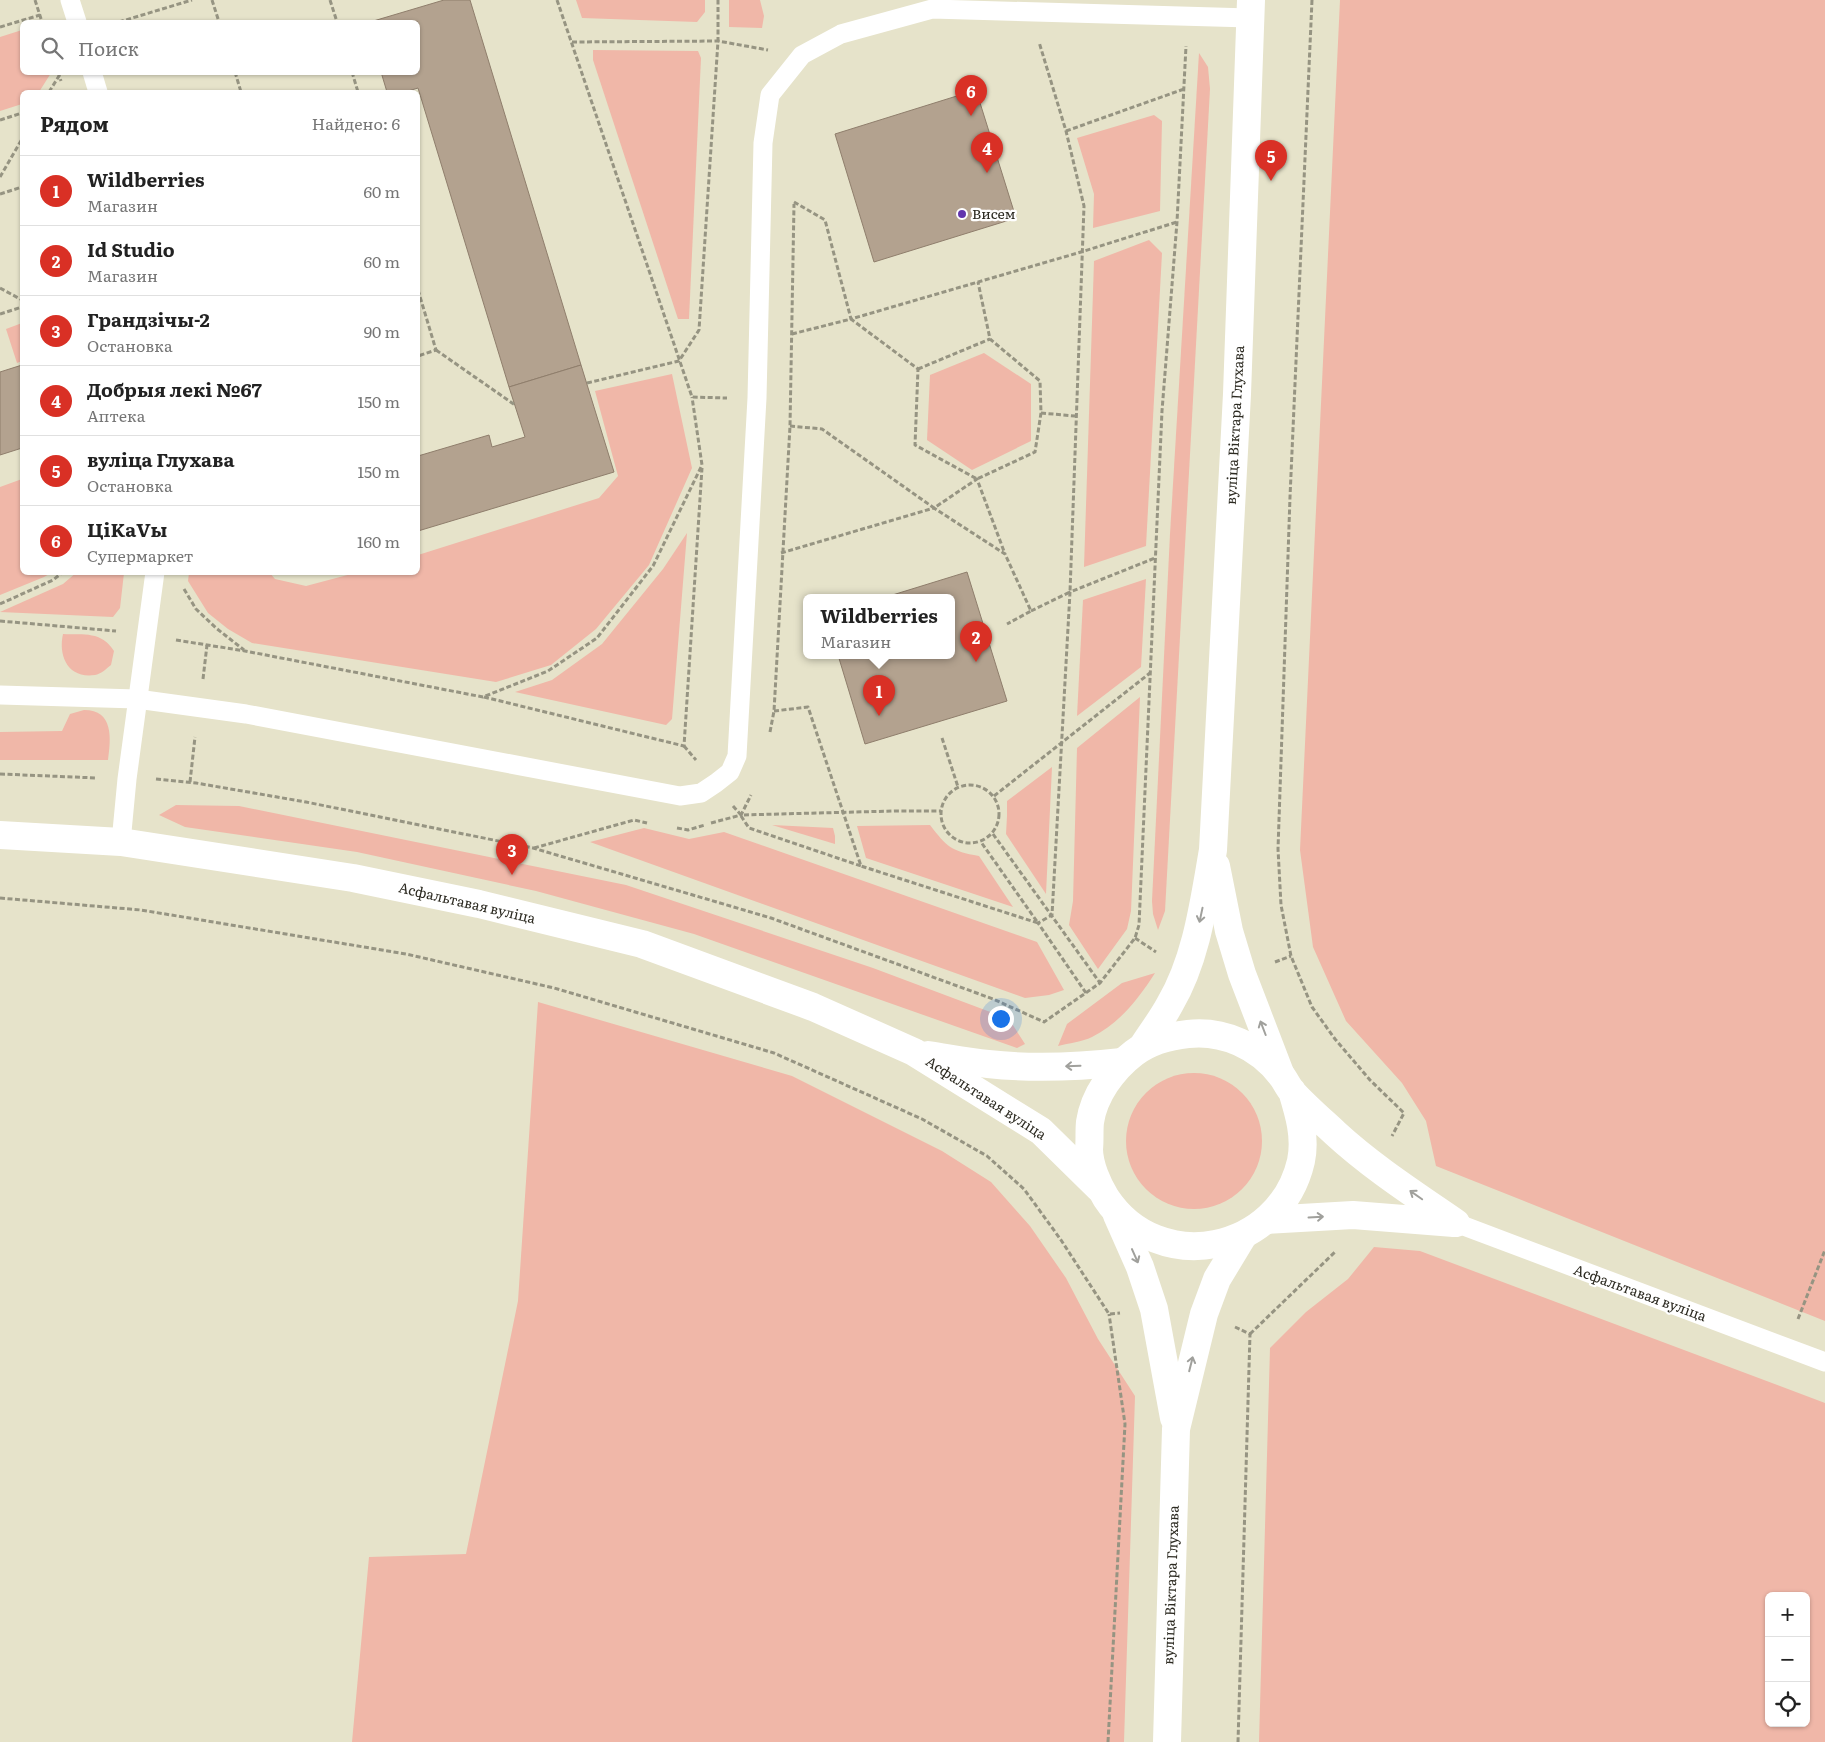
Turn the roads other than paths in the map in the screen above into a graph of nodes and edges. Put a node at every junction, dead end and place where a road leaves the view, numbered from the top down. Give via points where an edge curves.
1 (70, 0) edge
2 (1250, 9) edge
3 (76, 20) edge
4 (93, 75) edge
5 (97, 90) edge
6 (155, 575) edge
7 (0, 695) edge
8 (137, 699) junction
9 (0, 835) edge
10 (122, 842) junction
11 (1213, 850) junction
12 (914, 1052) junction
13 (1132, 1054) junction
14 (1286, 1082) junction
15 (1100, 1188) junction
16 (1115, 1211) junction
17 (1267, 1220) junction
18 (1456, 1223) junction
19 (1243, 1236) junction
20 (1825, 1362) edge
21 (1176, 1429) junction
22 (1167, 1742) edge

1 - 3 lane
2 - 8 lane via 1188,15 932,9 841,34 802,56 770,95 763,143 757,398 737,756 730,772 701,793 680,796 246,714
2 - 11 street, вуліца Віктара Глухава via 1237,394
4 - 5 lane
6 - 8 lane
7 - 8 lane
8 - 10 lane
9 - 10 street, Асфальтавая вуліца
10 - 12 street, Асфальтавая вуліца via 353,878 479,904 642,944 813,1007
11 -> 13 street, вуліца Віктара Глухава via 1201,917 1185,972 1171,1004
14 -> 11 street, вуліца Віктара Глухава via 1242,974 1229,931
13 -> 12 street, Асфальтавая вуліца via 1088,1066 1044,1067 989,1064
12 - 15 street, Асфальтавая вуліца via 1041,1130
13 - 14 street, Асфальтавая вуліца via 1171,1036 1201,1032 1231,1038 1258,1052
13 - 15 street, вуліца Віктара Глухава via 1101,1089 1090,1122 1089,1155
14 - 17 street, вуліца Віктара Глухава via 1302,1124 1301,1160 1289,1193
18 -> 14 street, Асфальтавая вуліца via 1369,1163 1334,1133
15 - 16 street
16 - 19 street via 1142,1233 1175,1245 1210,1246
16 -> 21 street, вуліца Віктара Глухава via 1140,1267 1154,1309
17 -> 18 street via 1353,1215
17 - 19 street
18 - 20 lane, Асфальтавая вуліца
21 -> 19 street, вуліца Віктара Глухава via 1204,1314 1217,1279
21 - 22 street, вуліца Віктара Глухава

